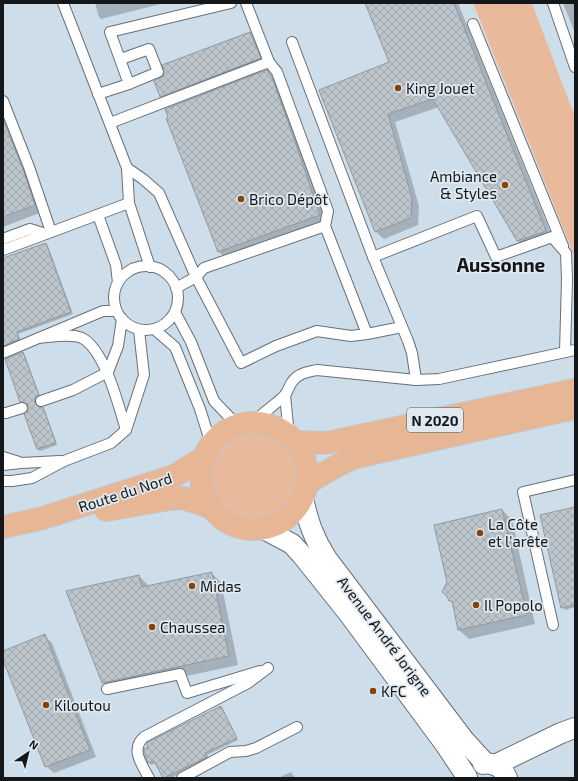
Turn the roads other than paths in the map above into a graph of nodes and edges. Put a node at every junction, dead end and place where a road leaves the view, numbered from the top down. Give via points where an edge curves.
1 (63, 3) edge
2 (231, 3) edge
3 (246, 3) edge
4 (553, 3) edge
5 (473, 24) dead end
6 (292, 42) dead end
7 (121, 59) junction
8 (269, 62) junction
9 (575, 67) edge
10 (129, 84) junction
11 (98, 94) junction
12 (3, 101) edge
13 (110, 123) junction
14 (127, 168) junction
15 (129, 203) junction
16 (98, 215) junction
17 (325, 226) junction
18 (48, 233) junction
19 (3, 239) edge
20 (3, 250) edge
21 (566, 254) junction
22 (373, 257) junction
23 (150, 267) junction
24 (196, 277) junction
25 (118, 283) junction
26 (176, 288) junction
27 (175, 312) junction
28 (119, 315) junction
29 (402, 327) junction
30 (154, 329) junction
31 (139, 330) junction
32 (367, 334) junction
33 (39, 338) junction
34 (570, 351) edge
35 (3, 353) edge
36 (108, 372) junction
37 (416, 380) junction
38 (575, 390) edge
39 (285, 395) junction
40 (41, 401) dead end
41 (22, 408) dead end
42 (575, 408) edge
43 (4, 415) edge
44 (245, 424) junction
45 (126, 430) junction
46 (292, 439) junction
47 (207, 451) junction
48 (3, 457) edge
49 (64, 461) junction
50 (21, 463) junction
51 (3, 465) edge
52 (575, 480) edge
53 (3, 481) edge
54 (305, 491) junction
55 (210, 507) junction
56 (43, 518) junction
57 (3, 527) edge
58 (264, 529) junction
59 (553, 625) dead end
60 (107, 689) dead end
61 (297, 727) dead end
62 (575, 728) edge
63 (545, 741) junction
64 (496, 769) edge
65 (467, 777) edge
66 (148, 778) edge
67 (182, 778) edge
68 (511, 778) edge

1 - 11 lane
2 - 7 lane via 110,32
3 - 8 lane
4 - 9 lane
5 - 21 lane
6 - 22 lane
7 - 10 lane
7 - 10 lane via 149,49 158,72
8 - 13 lane
8 - 17 lane via 277,72 328,211
10 - 11 lane
11 - 13 lane
12 - 18 lane via 29,167
13 - 14 lane
14 - 15 lane
14 - 24 lane via 159,193
15 - 16 lane
15 - 23 lane
16 - 18 lane
16 - 25 lane via 116,265
17 - 24 lane via 204,268
17 - 32 lane
18 - 19 lane via 30,229
18 - 20 lane
21 - 22 lane via 552,237 496,257 477,216
21 - 34 lane
22 - 29 lane
23 - 25 lane via 132,270
23 - 26 lane via 166,274
24 - 26 lane
24 - 32 lane via 241,363 276,346 318,331 351,336
25 - 28 lane via 114,301
26 - 27 lane via 178,296
27 - 30 lane via 163,326
27 - 44 lane via 192,342 214,401
28 - 31 lane via 130,326
28 - 33 lane via 103,311
28 - 36 lane via 118,346
29 - 32 lane
29 - 37 lane via 412,353
30 - 31 lane
30 - 47 lane via 175,347 200,409
31 - 45 lane via 144,375
33 - 35 lane
33 - 36 lane via 81,338 90,345
34 - 37 lane via 439,379
36 - 40 lane via 73,390
36 - 45 lane
37 - 39 lane via 317,370 295,378
38 - 46 main road, N 2020 via 336,441 324,443
39 - 44 lane
39 - 46 lane
41 - 43 lane
42 - 54 main road, N 2020 via 356,457 332,468
44 - 46 main road via 266,424
44 - 47 main road via 222,432
45 - 49 lane via 111,443
46 - 54 main road via 303,454 307,469
47 - 55 main road via 200,471 204,496
47 - 56 main road, Route du Nord via 174,476
48 - 50 lane
49 - 50 lane
49 - 53 lane via 32,478
50 - 51 lane
52 - 59 lane via 523,492
54 - 58 main road via 296,509 287,518
54 - 64 street, Avenue André Jorigne via 311,529 327,559 464,740
55 - 56 main road, Route du Nord via 183,498
55 - 58 main road via 218,516 234,526 252,530
56 - 57 main road, Route du Nord
58 - 65 street, Avenue André Jorigne via 292,544 302,555 349,614
60 - 66 lane via 180,674 187,693 268,668 248,683 140,740 137,753
61 - 67 lane via 256,748 230,752
62 - 63 street
63 - 64 street
63 - 68 street
64 - 65 street via 474,768

